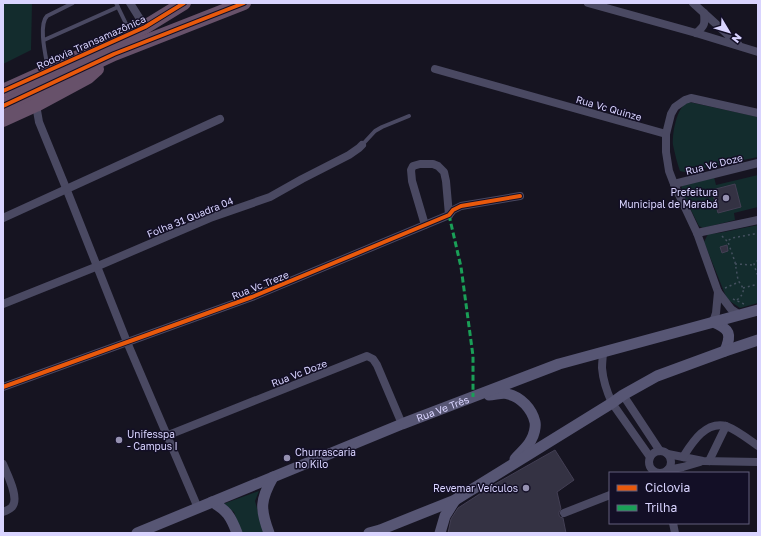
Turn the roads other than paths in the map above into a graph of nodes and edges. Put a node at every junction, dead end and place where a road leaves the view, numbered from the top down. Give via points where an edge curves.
1 (73, 3) edge
2 (130, 3) edge
3 (184, 3) edge
4 (244, 3) edge
5 (588, 3) edge
6 (693, 3) edge
7 (117, 5) edge
8 (704, 13) junction
9 (145, 27) junction
10 (696, 33) junction
11 (131, 34) junction
12 (44, 40) junction
13 (741, 47) junction
14 (758, 52) edge
15 (114, 54) junction
16 (435, 69) dead end
17 (48, 70) junction
18 (18, 84) junction
19 (3, 86) edge
20 (3, 91) edge
21 (3, 106) edge
22 (31, 107) junction
23 (758, 113) edge
24 (409, 116) dead end
25 (220, 119) dead end
26 (3, 120) edge
27 (666, 134) junction
28 (362, 145) joint
29 (758, 163) edge
30 (674, 184) junction
31 (66, 188) junction
32 (520, 196) dead end
33 (449, 215) junction
34 (3, 218) edge
35 (758, 220) edge
36 (426, 225) junction
37 (697, 233) junction
38 (98, 266) junction
39 (718, 292) junction
40 (3, 304) edge
41 (758, 310) edge
42 (740, 315) junction
43 (713, 322) junction
44 (758, 340) edge
45 (127, 342) junction
46 (603, 351) junction
47 (725, 351) junction
48 (3, 388) edge
49 (623, 395) junction
50 (473, 397) junction
51 (612, 403) junction
52 (402, 424) junction
53 (726, 426) junction
54 (166, 436) junction
55 (758, 446) edge
56 (664, 452) junction
57 (683, 457) junction
58 (650, 458) junction
59 (706, 461) junction
60 (758, 462) edge
61 (3, 464) edge
62 (508, 467) junction
63 (659, 472) edge
64 (272, 477) junction
65 (609, 495) edge
66 (455, 500) junction
67 (212, 502) junction
68 (198, 508) junction
69 (3, 512) edge
70 (564, 513) dead end
71 (137, 533) edge
72 (237, 533) edge
73 (269, 533) edge
74 (369, 533) edge
75 (440, 533) edge

1 - 12 lane via 46,16 43,26
2 - 9 street
3 - 9 highway, Rodovia Transamazônica
4 - 15 highway, Rodovia Transamazônica
5 - 10 street
6 - 8 street
7 - 11 lane
7 - 12 lane
8 - 10 street via 704,24
8 - 13 street
9 - 11 highway, Rodovia Transamazônica
10 - 13 street
11 - 17 highway, Rodovia Transamazônica
12 - 17 lane
13 - 14 street
15 - 21 highway, Rodovia Transamazônica
15 - 22 highway via 88,76
16 - 27 street, Rua Vc Quinze
17 - 18 highway, Rodovia Transamazônica
18 - 19 main road
18 - 20 highway, Rodovia Transamazônica
22 - 26 highway
22 - 31 street
23 - 27 street via 691,98 675,107
24 - 28 lane via 375,131
25 - 31 street
27 - 30 street via 669,171
28 - 38 street, Folha 31 Quadra 04 via 349,155 270,197 210,218
29 - 30 street, Rua Vc Doze
30 - 37 street
31 - 34 street
31 - 38 street
32 - 33 street, Rua Vc Treze via 462,206
33 - 36 street, Rua Vc Treze
33 - 36 street via 444,172 433,164 413,166 412,180
35 - 37 street
36 - 45 street, Rua Vc Treze via 252,297
37 - 39 street
38 - 40 street, Folha 31 Quadra 04
38 - 45 street
39 - 42 street via 731,309
39 - 43 street
41 - 42 main road, Rua Ve Três
42 - 43 main road, Rua Ve Três
43 - 46 main road, Rua Ve Três
43 - 47 main road via 729,334
44 - 47 main road
45 - 48 street, Rua Vc Treze
45 - 54 street
46 - 50 main road, Rua Ve Três via 559,364
46 - 51 street via 604,381
47 - 49 main road via 657,376
49 - 51 main road
49 - 56 street
50 - 52 main road, Rua Ve Três
50 - 62 main road via 507,393 523,402 530,410 535,422 531,440
51 - 58 street
51 - 62 main road
52 - 54 street, Rua Vc Doze via 377,365 367,356
52 - 64 main road, Rua Ve Três
53 - 55 street
53 - 57 street via 711,427 702,432
53 - 59 street
54 - 68 street
56 - 57 street
56 - 58 street via 656,451
56 - 63 street via 670,457 670,466
57 - 59 street
58 - 63 street via 649,466
59 - 60 street
59 - 63 street
61 - 69 street via 14,493 12,508
62 - 66 main road
64 - 67 main road, Rua Ve Três
64 - 73 main road via 263,498 262,512
65 - 70 street
66 - 74 main road
66 - 75 main road via 445,516
67 - 68 main road, Rua Ve Três
67 - 72 main road via 228,514
68 - 71 main road, Rua Ve Três

